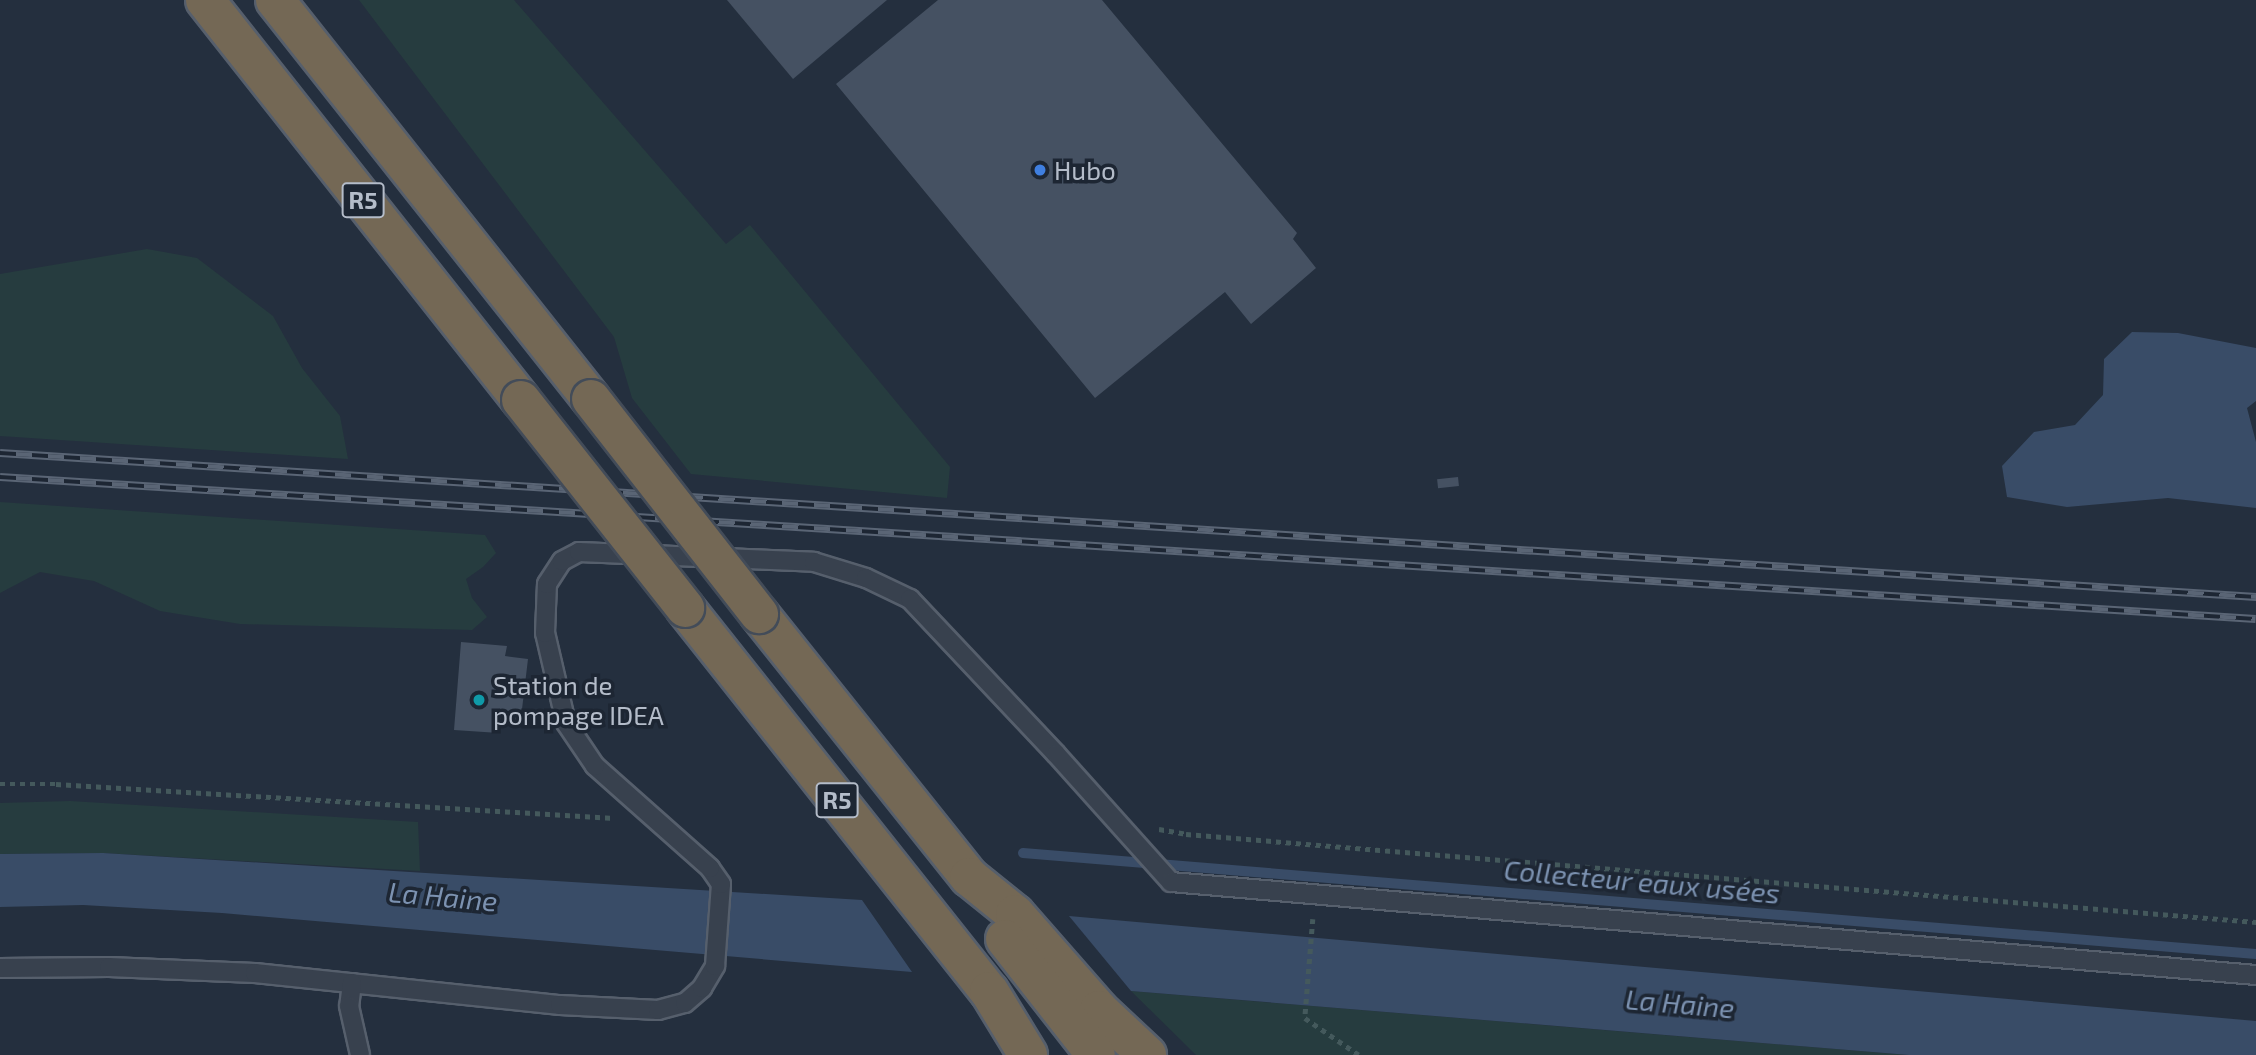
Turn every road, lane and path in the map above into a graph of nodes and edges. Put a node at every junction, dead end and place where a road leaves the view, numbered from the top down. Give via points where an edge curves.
1 (205, 0) edge
2 (275, 0) edge
3 (0, 784) edge
4 (1102, 805) junction
5 (666, 829) junction
6 (969, 877) junction
7 (2256, 922) edge
8 (1312, 933) dead end
9 (0, 968) edge
10 (2256, 975) edge
11 (352, 983) junction
12 (989, 991) junction
13 (360, 1055) edge
14 (1028, 1055) edge
15 (1054, 1055) edge
16 (1096, 1055) edge
17 (1147, 1055) edge
18 (1359, 1055) edge

1 - 12 highway, R5, bridge
2 - 6 highway, R5, bridge
3 - 5 path via 512,810 613,818
4 - 5 lane via 910,599 866,578 814,562 579,552 562,561 547,584 545,633 566,723 595,766
4 - 7 path via 1150,827 1186,834
4 - 10 lane via 1171,882
5 - 11 lane via 721,884 715,965 702,988 685,1003 658,1010 560,1005
6 - 16 highway via 984,913
6 - 17 highway via 1015,914 1099,1010
8 - 18 path via 1305,1018
9 - 11 lane via 122,967
11 - 13 lane via 349,1006
12 - 14 highway
12 - 15 highway via 1037,1032

